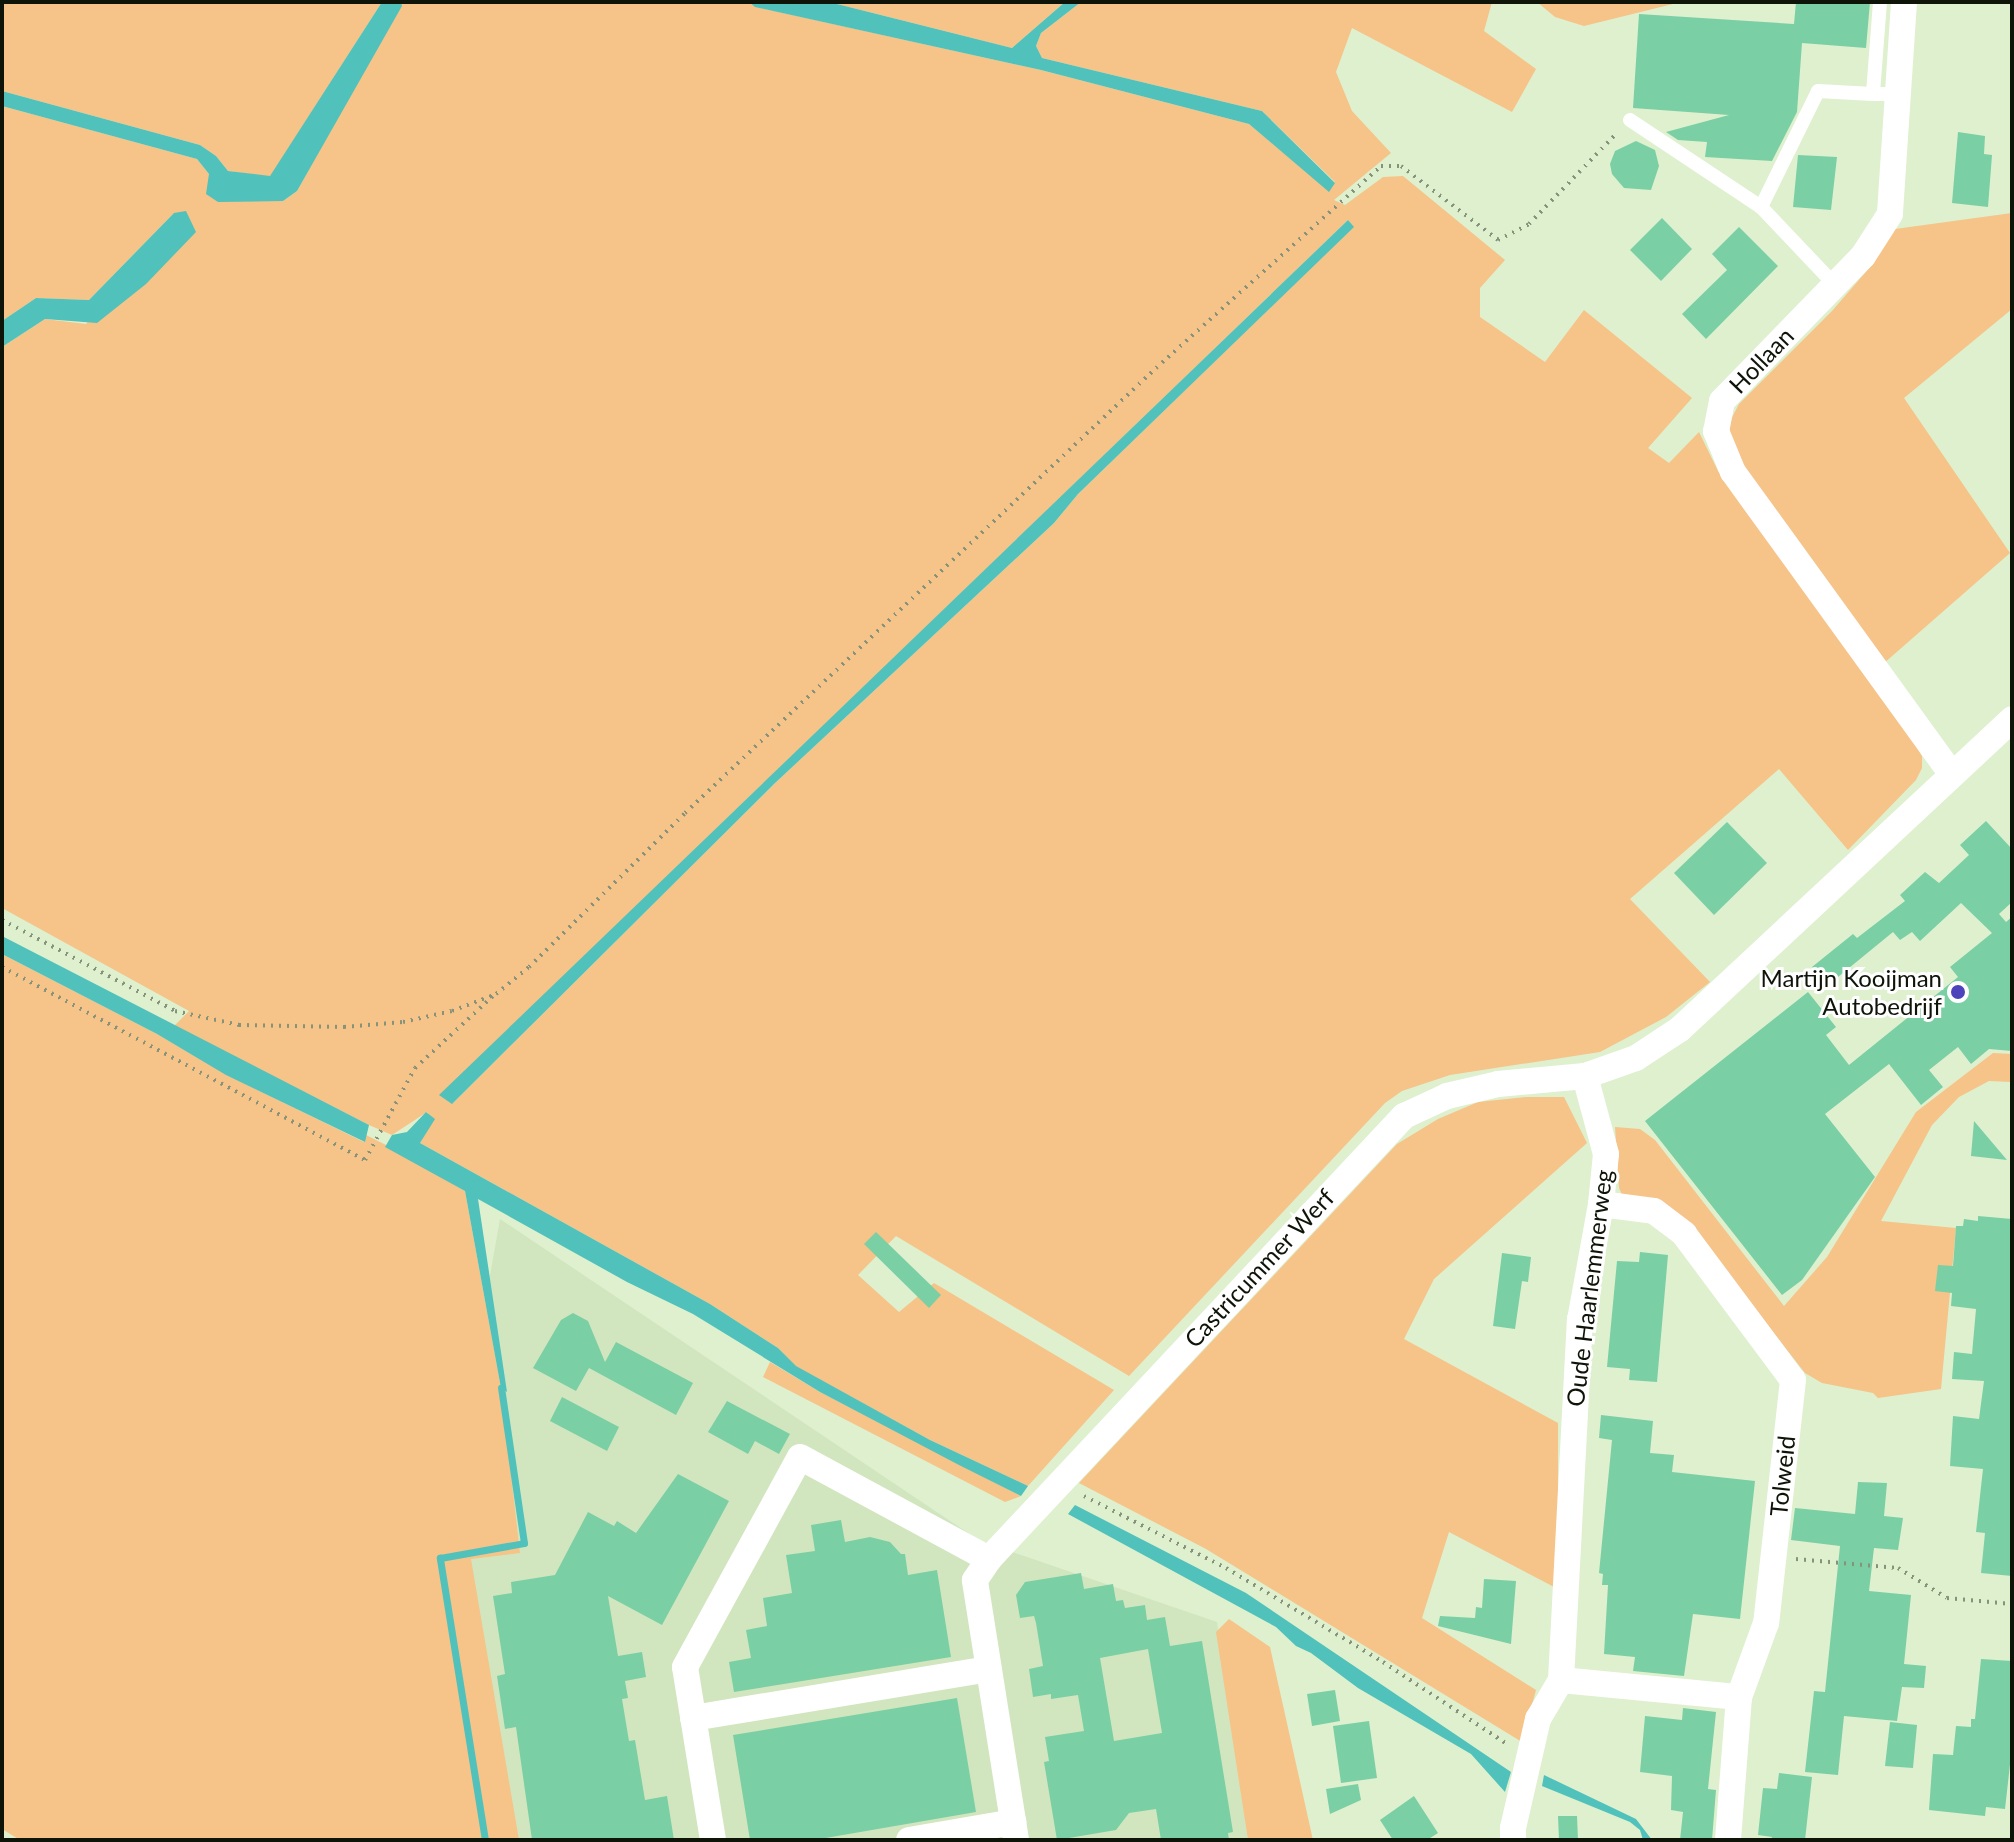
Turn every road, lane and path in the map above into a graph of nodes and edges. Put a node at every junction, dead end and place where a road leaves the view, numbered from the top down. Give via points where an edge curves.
1 (1880, 2) edge
2 (1904, 2) edge
3 (1884, 94) junction
4 (1630, 120) joint
5 (1761, 207) junction
6 (1835, 285) junction
7 (2012, 719) edge
8 (1952, 774) junction
9 (2, 920) edge
10 (2, 967) edge
11 (496, 994) junction
12 (1585, 1076) junction
13 (1601, 1204) junction
14 (1061, 1484) junction
15 (1773, 1557) junction
16 (989, 1559) junction
17 (2012, 1604) edge
18 (988, 1669) junction
19 (1561, 1680) junction
20 (1739, 1697) junction
21 (693, 1718) junction
22 (1529, 1758) junction
23 (1015, 1831) edge
24 (713, 1840) edge
25 (909, 1840) edge
26 (1513, 1840) edge
27 (1728, 1840) edge

1 - 3 lane
2 - 3 street, Hollaan
3 - 5 lane via 1818,91
3 - 6 street, Hollaan via 1890,214 1863,256
4 - 5 lane
4 - 11 path via 1529,224 1498,240 1401,166 1381,166 1156,368
5 - 6 lane
6 - 8 street, Hollaan via 1722,401 1716,431 1733,472
7 - 8 street
8 - 12 street via 1680,1029 1636,1058
9 - 11 path via 175,1011 239,1025 403,1022
10 - 11 path via 365,1160 415,1068
12 - 13 street, Oude Haarlemmerweg via 1606,1154
12 - 14 street, Castricummer Werf via 1498,1084 1447,1096 1404,1116
13 - 15 street, Tolweid via 1654,1211 1684,1234 1793,1380
13 - 19 street, Oude Haarlemmerweg via 1580,1320
14 - 16 street, Castricummer Werf
14 - 22 path via 1226,1568
15 - 17 path via 1898,1568 1947,1598
15 - 20 street, Tolweid via 1766,1623
16 - 18 street, Castricummer Werf via 975,1580
16 - 21 street via 800,1457 685,1667
18 - 21 street
18 - 23 street, Castricummer Werf
19 - 20 street
19 - 22 street, Oude Haarlemmerweg via 1538,1719
20 - 27 street, Tolweid
21 - 24 street
22 - 26 street, Oude Haarlemmerweg
23 - 25 street, Castricummer Werf

